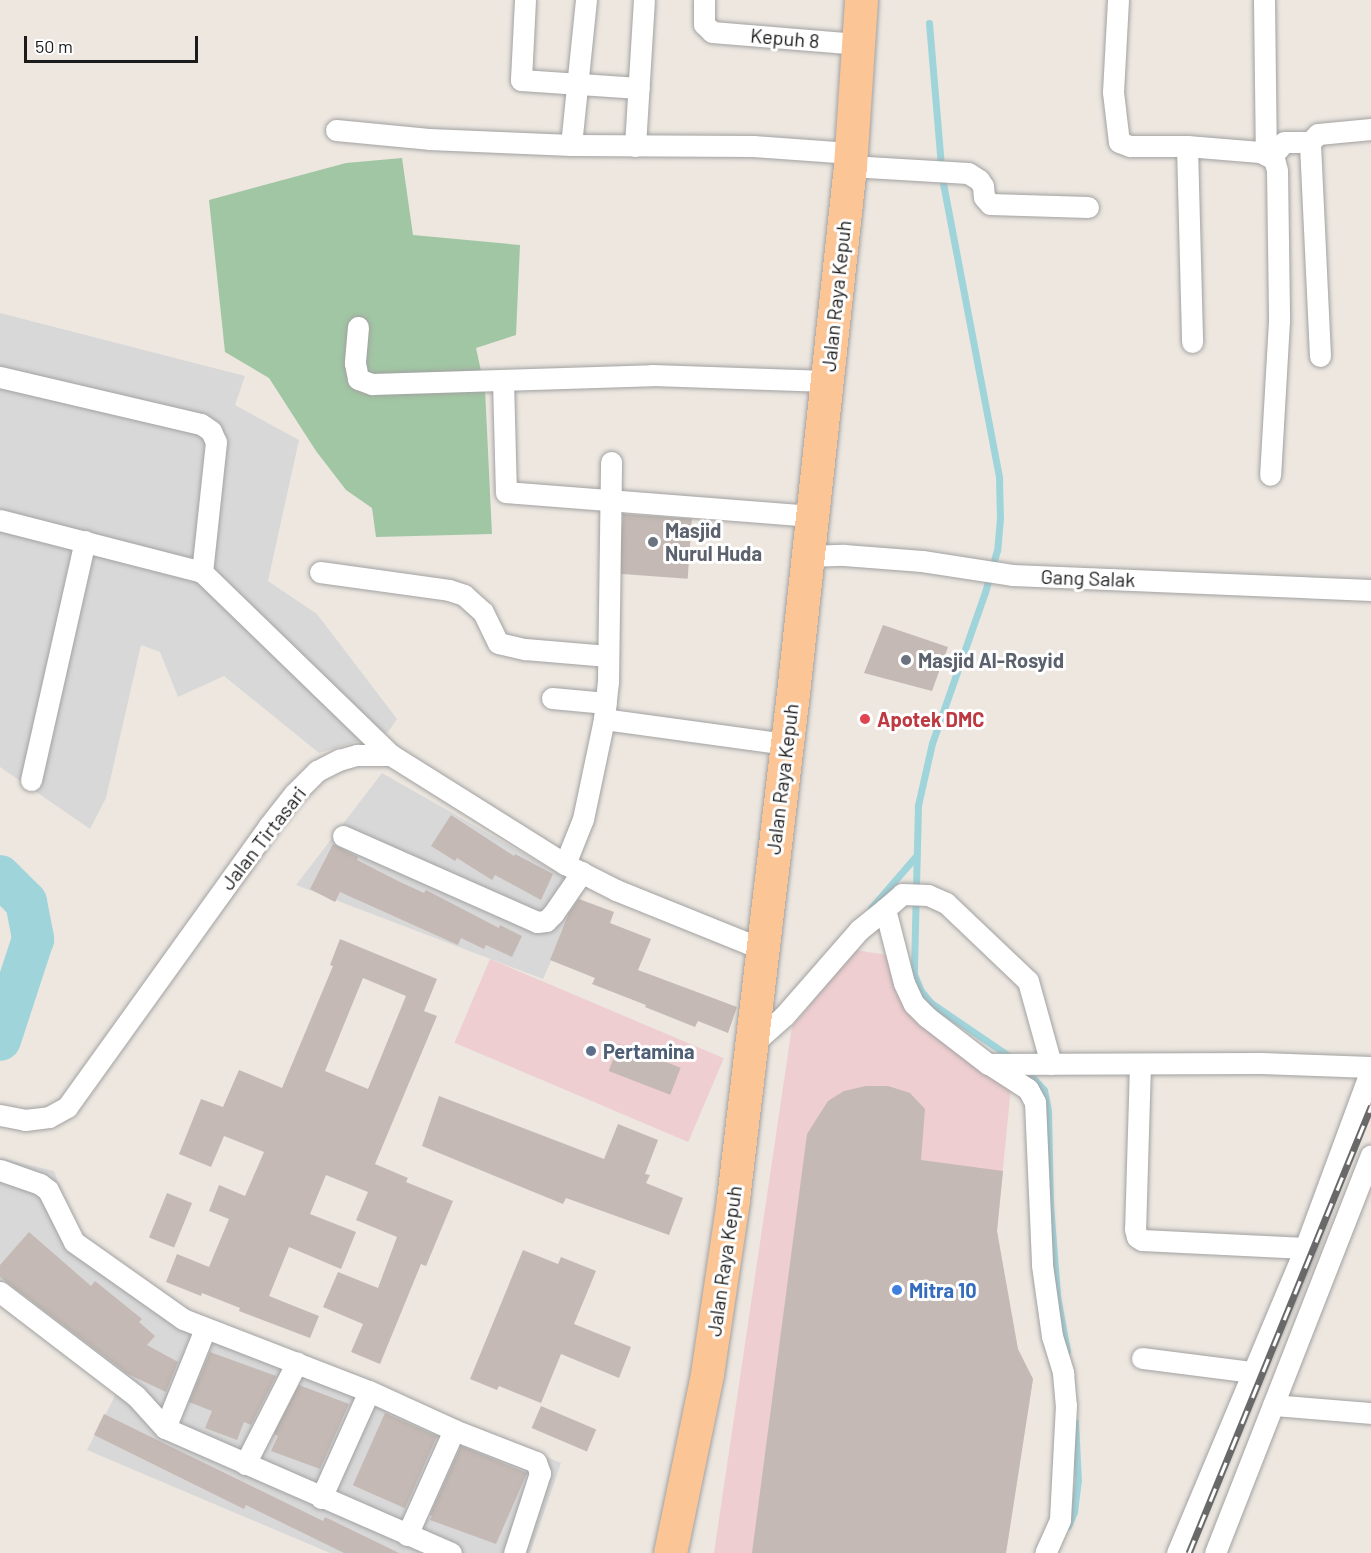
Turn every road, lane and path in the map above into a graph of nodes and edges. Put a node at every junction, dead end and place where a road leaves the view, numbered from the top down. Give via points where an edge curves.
1 (525, 0) edge
2 (586, 0) edge
3 (644, 0) edge
4 (704, 0) edge
5 (861, 0) edge
6 (1118, 0) edge
7 (1264, 0) edge
8 (857, 44) junction
9 (639, 88) junction
10 (1371, 129) edge
11 (336, 130) dead end
12 (1310, 142) junction
13 (571, 145) junction
14 (635, 146) junction
15 (1187, 146) junction
16 (1269, 154) junction
17 (850, 159) junction
18 (1088, 207) dead end
19 (358, 327) dead end
20 (1192, 342) dead end
21 (1320, 356) dead end
22 (0, 376) edge
23 (504, 380) junction
24 (827, 381) junction
25 (611, 462) dead end
26 (1270, 475) dead end
27 (610, 498) junction
28 (811, 516) junction
29 (0, 520) edge
30 (85, 541) junction
31 (806, 556) junction
32 (202, 572) junction
33 (320, 572) dead end
34 (1371, 590) edge
35 (608, 656) junction
36 (552, 698) dead end
37 (605, 711) junction
38 (787, 744) junction
39 (391, 755) junction
40 (31, 780) dead end
41 (343, 836) dead end
42 (573, 868) junction
43 (885, 909) junction
44 (762, 949) junction
45 (751, 1045) junction
46 (988, 1064) junction
47 (1045, 1064) junction
48 (1140, 1064) junction
49 (1371, 1068) edge
50 (1, 1115) edge
51 (1371, 1155) edge
52 (0, 1170) edge
53 (1305, 1248) junction
54 (0, 1292) edge
55 (205, 1329) junction
56 (1142, 1358) dead end
57 (297, 1362) junction
58 (1252, 1372) junction
59 (369, 1391) junction
60 (1273, 1405) junction
61 (1371, 1413) edge
62 (165, 1428) junction
63 (454, 1430) junction
64 (245, 1464) junction
65 (321, 1498) junction
66 (407, 1535) junction
67 (451, 1553) edge
68 (514, 1553) edge
69 (670, 1553) edge
70 (1045, 1553) edge
71 (1178, 1553) edge
72 (1215, 1553) edge

1 - 9 street via 521,80
2 - 13 street
3 - 9 street
4 - 8 street, Kepuh 8 via 704,24 712,32
5 - 8 main road, Jalan Raya Kepuh
6 - 15 street via 1113,92 1119,142 1130,146
7 - 16 street
8 - 17 main road, Jalan Raya Kepuh
9 - 14 street
10 - 12 street via 1318,134
11 - 13 street via 429,139
12 - 16 street via 1284,142
12 - 21 street
13 - 14 street
14 - 17 street via 753,146
15 - 16 street
15 - 20 street
16 - 26 street via 1277,170 1280,321
17 - 18 street via 968,173 979,180 990,204
17 - 24 main road, Jalan Raya Kepuh
19 - 23 street via 358,379 372,384
22 - 32 street via 201,424 212,430 216,442
23 - 24 street via 652,375
23 - 27 street via 506,492
24 - 28 main road, Jalan Raya Kepuh
25 - 27 street
27 - 28 street
27 - 35 street
28 - 31 main road, Jalan Raya Kepuh
29 - 30 street
30 - 32 street
30 - 40 street
31 - 34 street, Gang Salak via 877,557 1012,575
31 - 38 main road, Jalan Raya Kepuh
32 - 39 street
33 - 35 street via 449,590 464,595 483,612 498,643
35 - 37 street
36 - 37 street
37 - 38 street
37 - 42 street
38 - 44 main road, Jalan Raya Kepuh
39 - 42 street
39 - 50 street, Jalan Tirtasari via 357,755 317,771 268,827 67,1107 49,1117 25,1120
41 - 42 street via 537,922 546,921 553,914
42 - 44 street via 616,890
43 - 45 street via 859,930 784,1016
43 - 46 street via 904,983 914,1004
43 - 47 street via 906,894 928,895 946,903 1028,981
44 - 45 main road, Jalan Raya Kepuh
45 - 69 main road, Jalan Raya Kepuh via 722,1287
46 - 47 street
46 - 70 street via 1028,1089 1035,1102 1042,1265 1066,1406 1060,1520
47 - 48 street
48 - 49 street via 1312,1063
48 - 53 street via 1137,1237
49 - 53 street
51 - 60 street
52 - 55 street via 48,1190 74,1242 183,1319
53 - 58 street
54 - 62 street via 136,1396
55 - 57 street
55 - 62 street
56 - 58 street
57 - 59 street
57 - 64 street
58 - 71 street
59 - 63 street
59 - 65 street
60 - 61 street
60 - 72 street
62 - 64 street
63 - 66 street
63 - 68 street via 538,1465 540,1473
64 - 65 street
65 - 66 street
66 - 67 street

